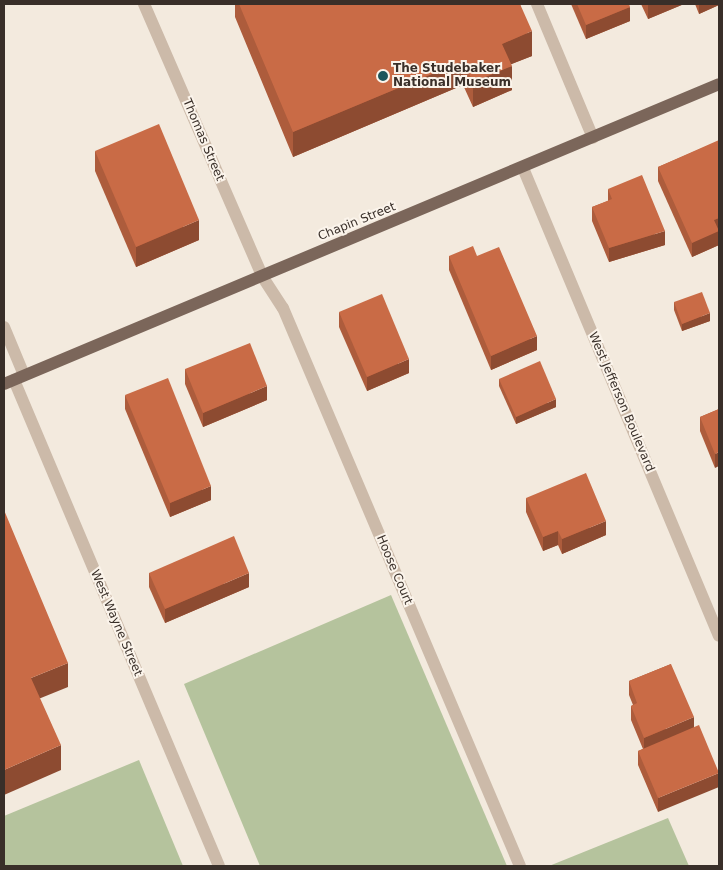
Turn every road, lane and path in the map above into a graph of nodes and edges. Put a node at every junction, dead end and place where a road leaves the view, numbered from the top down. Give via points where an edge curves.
1 (144, 4) edge
2 (537, 4) edge
3 (719, 84) edge
4 (593, 138) junction
5 (523, 168) junction
6 (262, 276) junction
7 (4, 327) edge
8 (14, 380) edge
9 (719, 636) edge
10 (219, 866) edge
11 (520, 866) edge

1 - 6 street, Thomas Street
2 - 4 street
3 - 4 main road, Chapin Street
4 - 5 main road, Chapin Street
5 - 6 main road, Chapin Street
5 - 9 street, West Jefferson Boulevard
6 - 8 main road, Chapin Street
6 - 11 street, Hoose Court via 283,308
7 - 8 street, West Wayne Street
8 - 10 street, West Wayne Street

